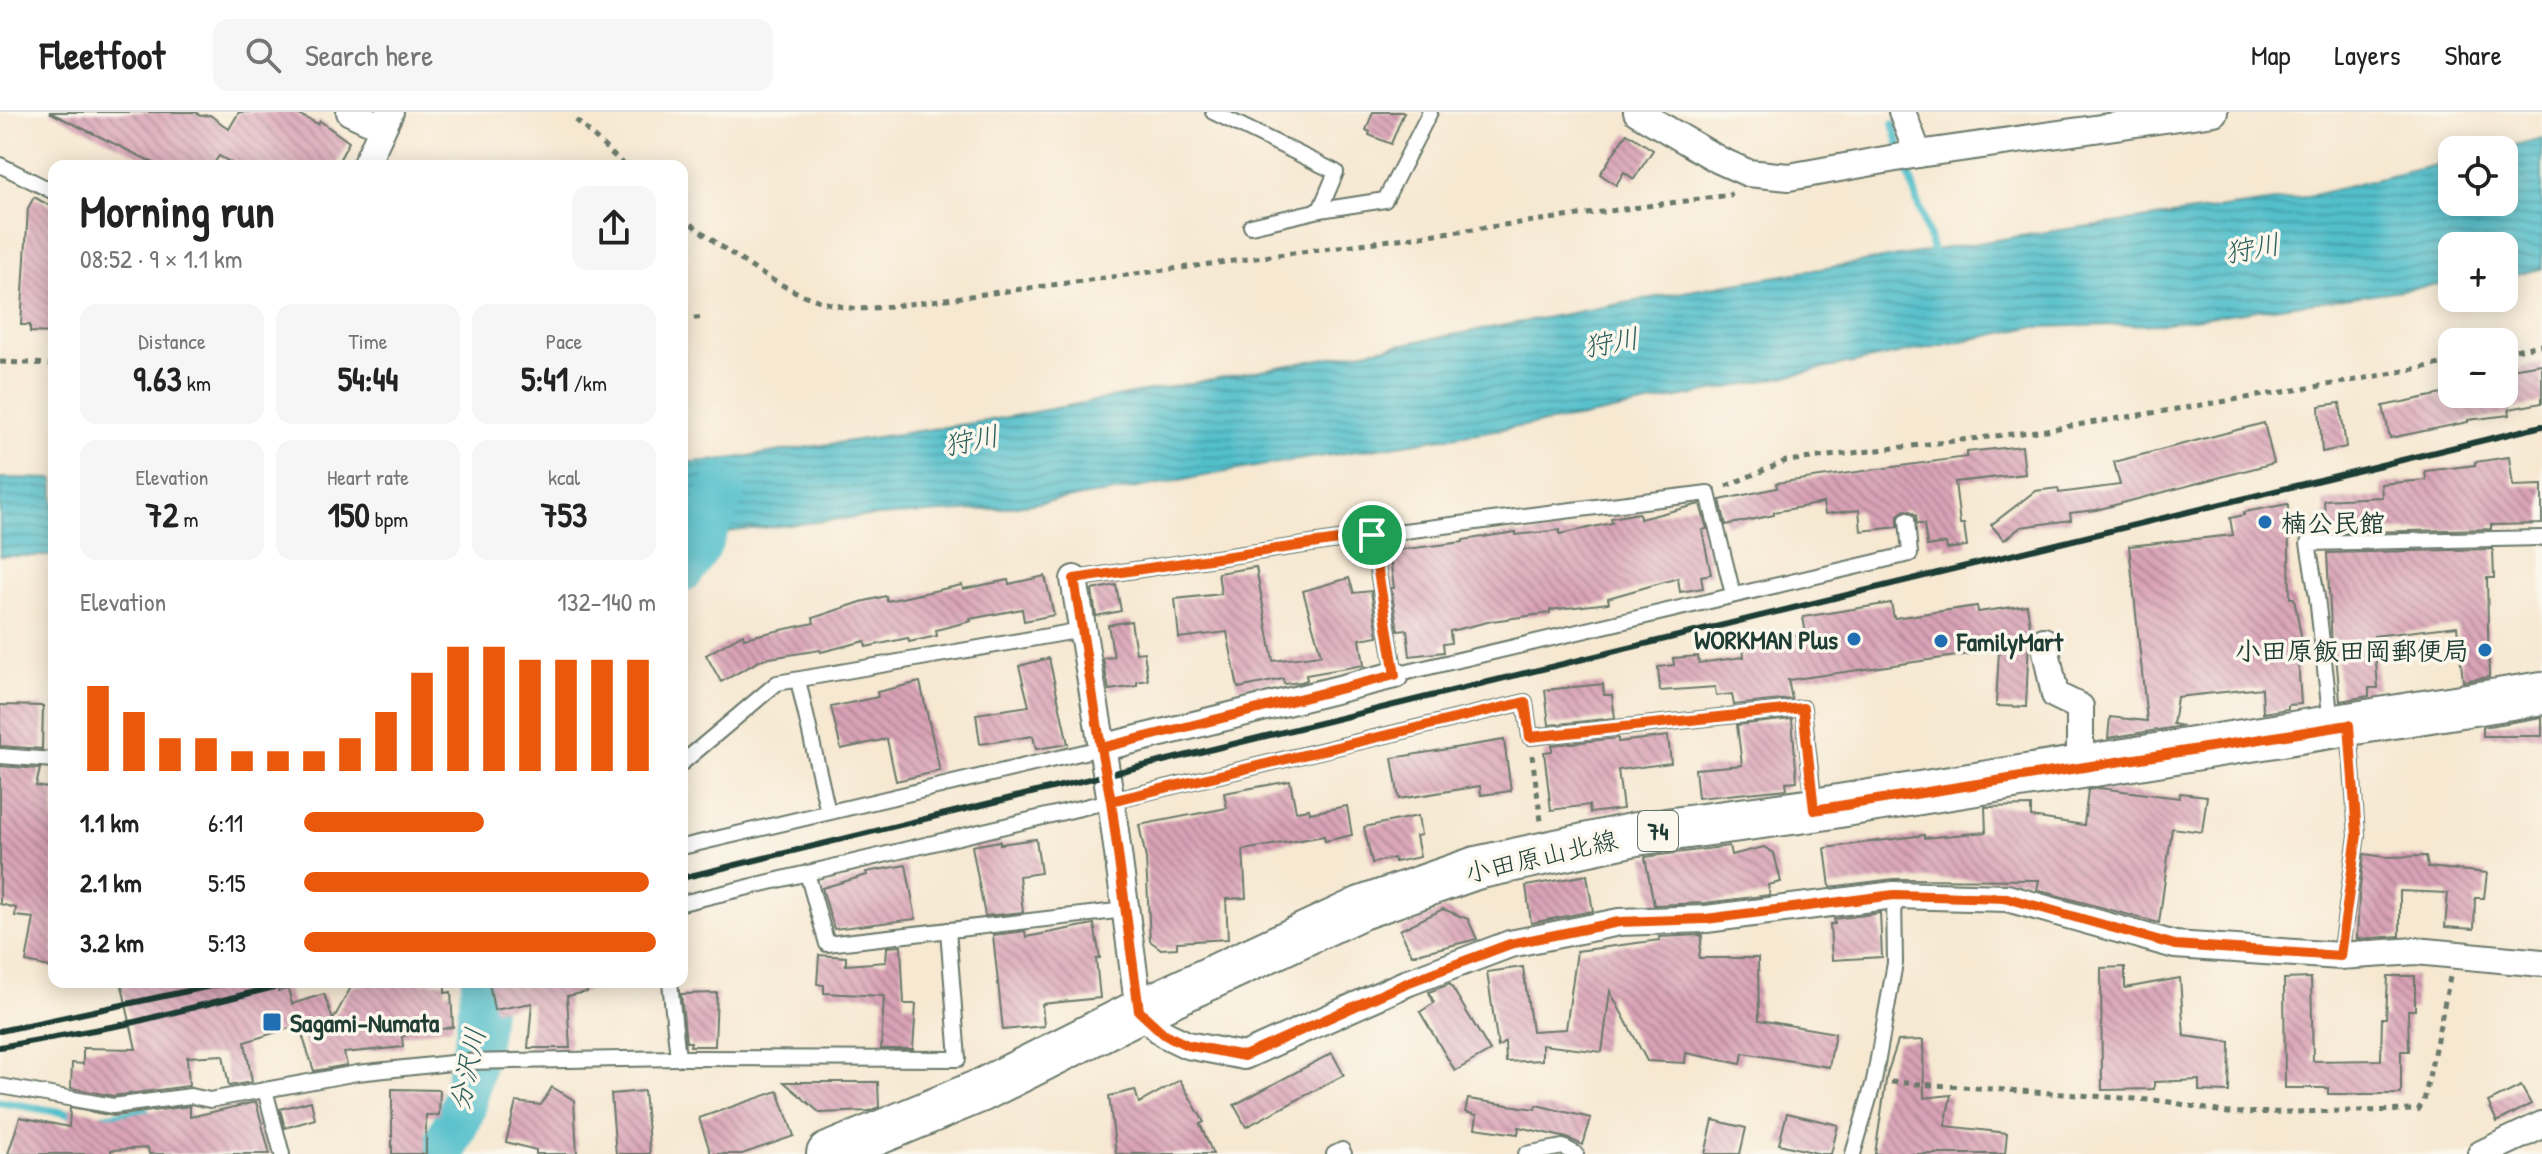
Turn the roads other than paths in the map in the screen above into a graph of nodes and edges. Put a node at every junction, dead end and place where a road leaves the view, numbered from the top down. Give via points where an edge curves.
1 (350, 112) edge
2 (1213, 112) edge
3 (1430, 112) edge
4 (1637, 112) edge
5 (1902, 112) edge
6 (2214, 112) edge
7 (386, 120) edge
8 (1918, 154) junction
9 (368, 160) edge
10 (0, 165) edge
11 (48, 189) edge
12 (1320, 210) junction
13 (1251, 226) dead end
14 (1907, 520) dead end
15 (1372, 535) junction
16 (2542, 538) edge
17 (1074, 579) joint
18 (1733, 594) junction
19 (1082, 630) junction
20 (2044, 641) dead end
21 (1395, 675) junction
22 (798, 680) junction
23 (2542, 693) edge
24 (2340, 726) junction
25 (1101, 748) junction
26 (0, 756) edge
27 (688, 758) edge
28 (48, 760) edge
29 (2080, 767) junction
30 (1111, 801) junction
31 (1814, 810) junction
32 (828, 812) junction
33 (688, 846) edge
34 (807, 873) junction
35 (1894, 895) junction
36 (688, 902) edge
37 (1125, 910) junction
38 (948, 930) junction
39 (2340, 956) junction
40 (2542, 963) edge
41 (671, 988) edge
42 (1139, 1011) junction
43 (678, 1058) junction
44 (0, 1086) edge
45 (265, 1090) junction
46 (2542, 1125) edge
47 (282, 1154) edge
48 (828, 1154) edge
49 (1334, 1154) edge
50 (1344, 1154) edge
51 (1526, 1154) edge
52 (1576, 1154) edge
53 (1853, 1154) edge
54 (2481, 1154) edge

1 - 7 street
2 - 12 lane via 1336,172
3 - 12 lane via 1385,200
4 - 8 street via 1748,173 1789,177
5 - 8 street
6 - 8 street
7 - 9 street
10 - 11 lane
12 - 13 lane
14 - 18 lane via 1910,554
15 - 17 lane
15 - 18 lane via 1708,493
15 - 21 lane
16 - 24 lane via 2308,543
17 - 19 street
18 - 21 lane
19 - 22 lane
19 - 25 street
20 - 29 street via 2055,695 2080,707
21 - 25 street
22 - 27 lane via 777,683
22 - 32 lane
23 - 24 main road, 小田原山北線 / 74
24 - 29 main road, 小田原山北線 / 74
24 - 39 lane via 2357,835
25 - 30 street
25 - 32 lane
26 - 28 lane
29 - 31 main road, 小田原山北線 / 74
30 - 31 lane via 1525,702 1530,737 1803,708
30 - 34 lane
30 - 37 street
31 - 42 main road, 小田原山北線 / 74 via 1636,834 1476,868 1361,908
32 - 33 lane
34 - 36 lane
34 - 38 lane via 827,944
35 - 39 street via 2007,898 2175,945
35 - 42 street via 1706,919 1619,922 1510,944 1409,982 1244,1056 1187,1045 1164,1034
35 - 53 lane via 1895,963 1874,1081
37 - 38 lane
37 - 42 street
38 - 43 lane via 958,1059
39 - 40 street via 2416,951
41 - 43 lane
42 - 48 main road, 小田原山北線 / 74 via 982,1090
43 - 45 lane via 461,1062
44 - 45 lane via 113,1106 191,1096 210,1100
45 - 47 lane
46 - 54 street
49 - 50 lane
51 - 52 lane via 1563,1147

